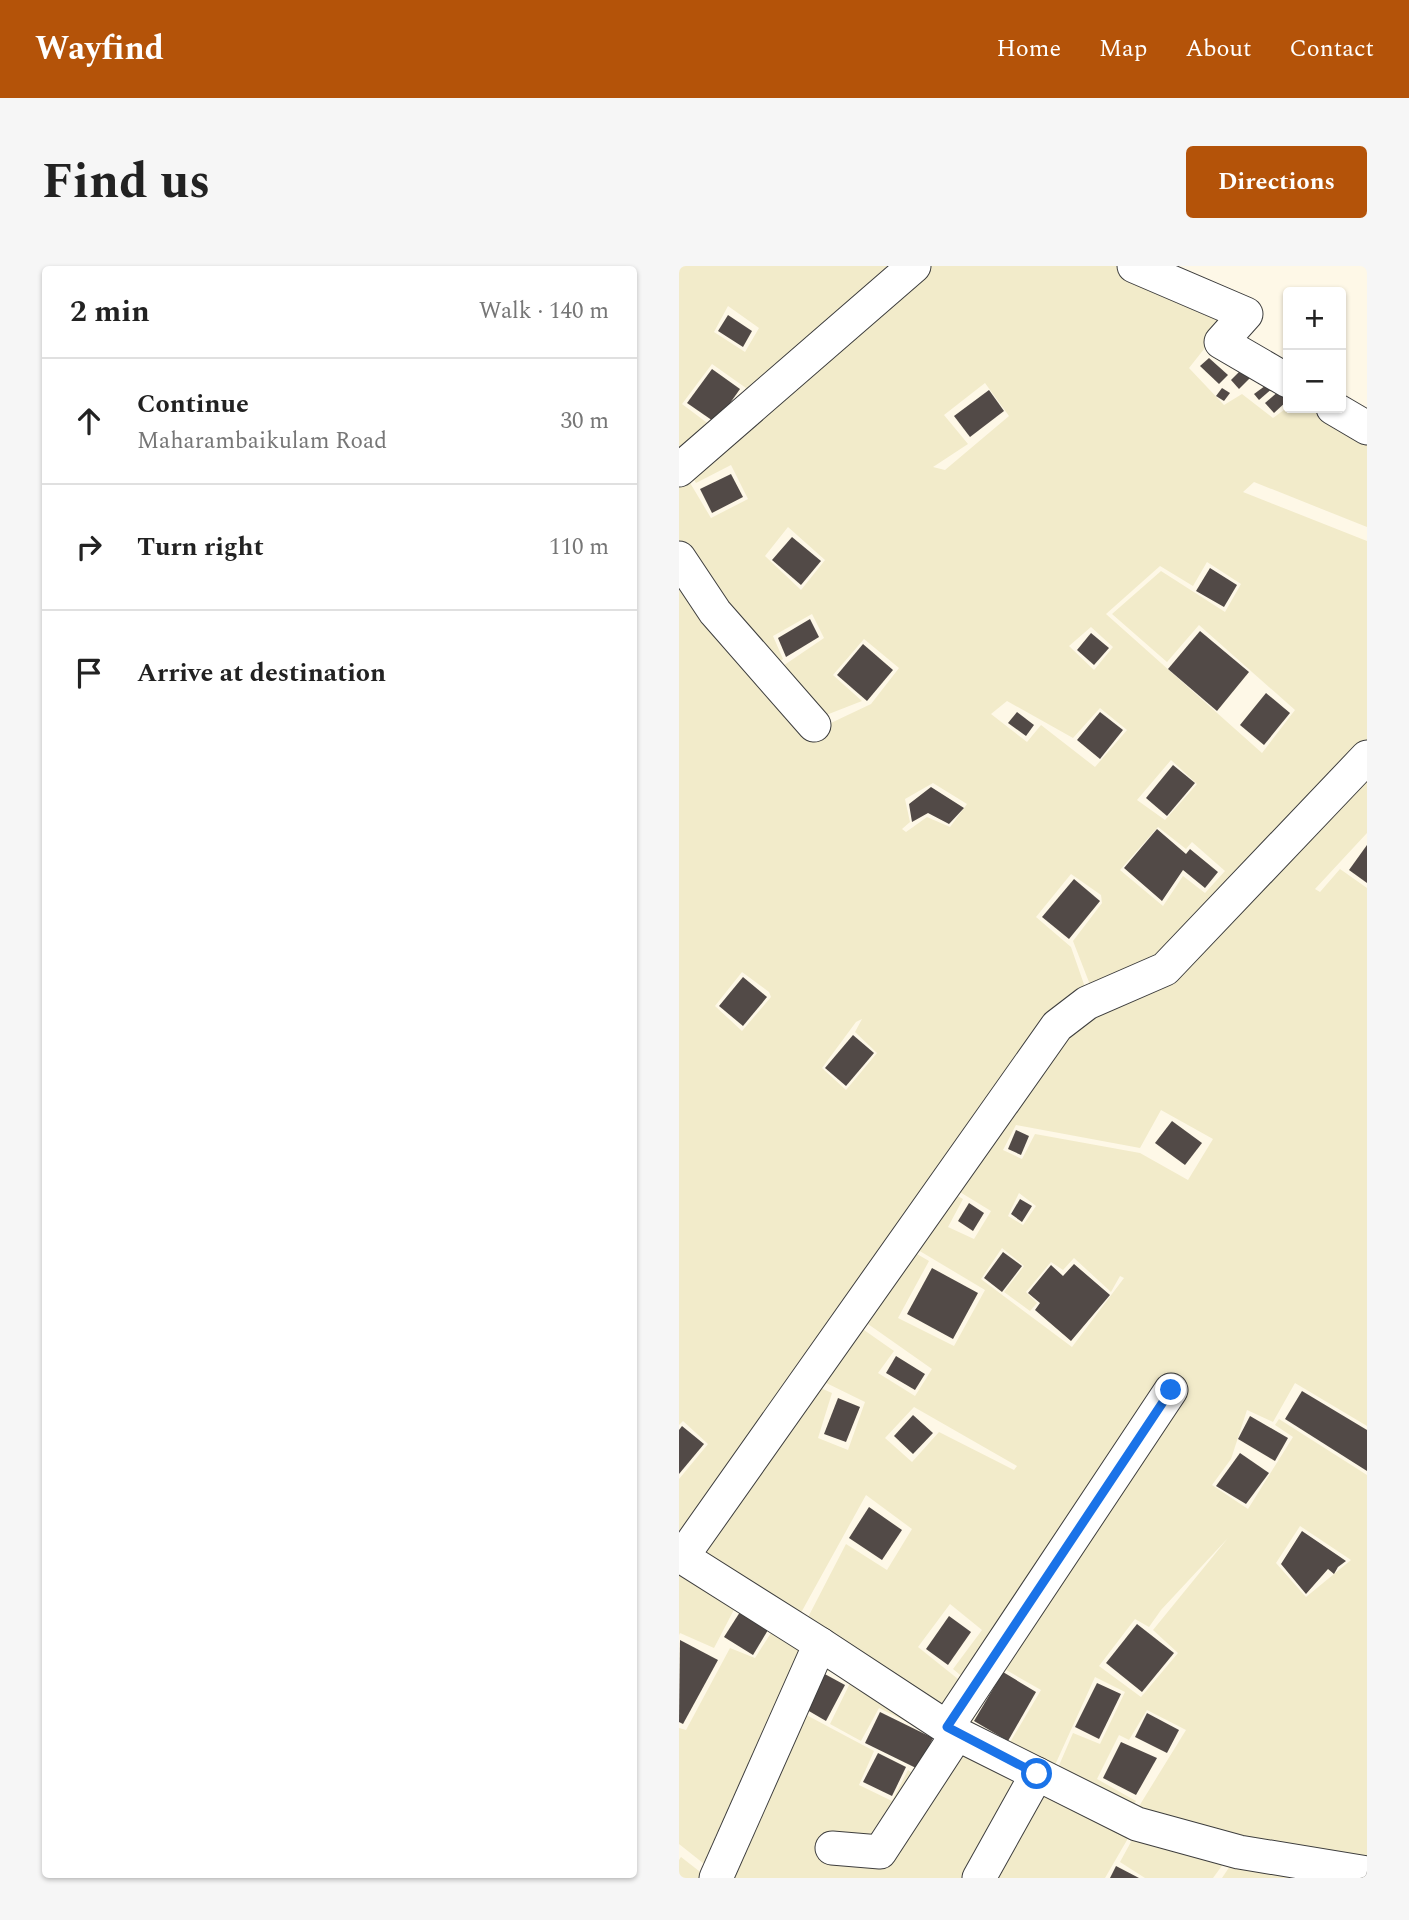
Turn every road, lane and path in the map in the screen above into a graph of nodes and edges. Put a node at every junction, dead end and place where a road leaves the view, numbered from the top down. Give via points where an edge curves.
1 (914, 266) edge
2 (1134, 266) edge
3 (1283, 378) edge
4 (1342, 413) edge
5 (1367, 428) edge
6 (679, 470) edge
7 (679, 558) edge
8 (814, 725) dead end
9 (1367, 757) edge
10 (1171, 1390) dead end
11 (681, 1556) edge
12 (820, 1644) junction
13 (952, 1730) junction
14 (1037, 1774) junction
15 (832, 1848) dead end
16 (1367, 1873) edge
17 (716, 1878) edge
18 (979, 1878) edge

1 - 6 street
2 - 3 street via 1246,314 1221,342
4 - 5 street
7 - 8 street via 715,612
9 - 11 street via 1165,969 1087,1003 1057,1026
10 - 13 street
11 - 12 street
12 - 13 street
12 - 17 street
13 - 14 street
13 - 15 street via 880,1852
14 - 16 street via 1137,1824 1239,1852
14 - 18 street

